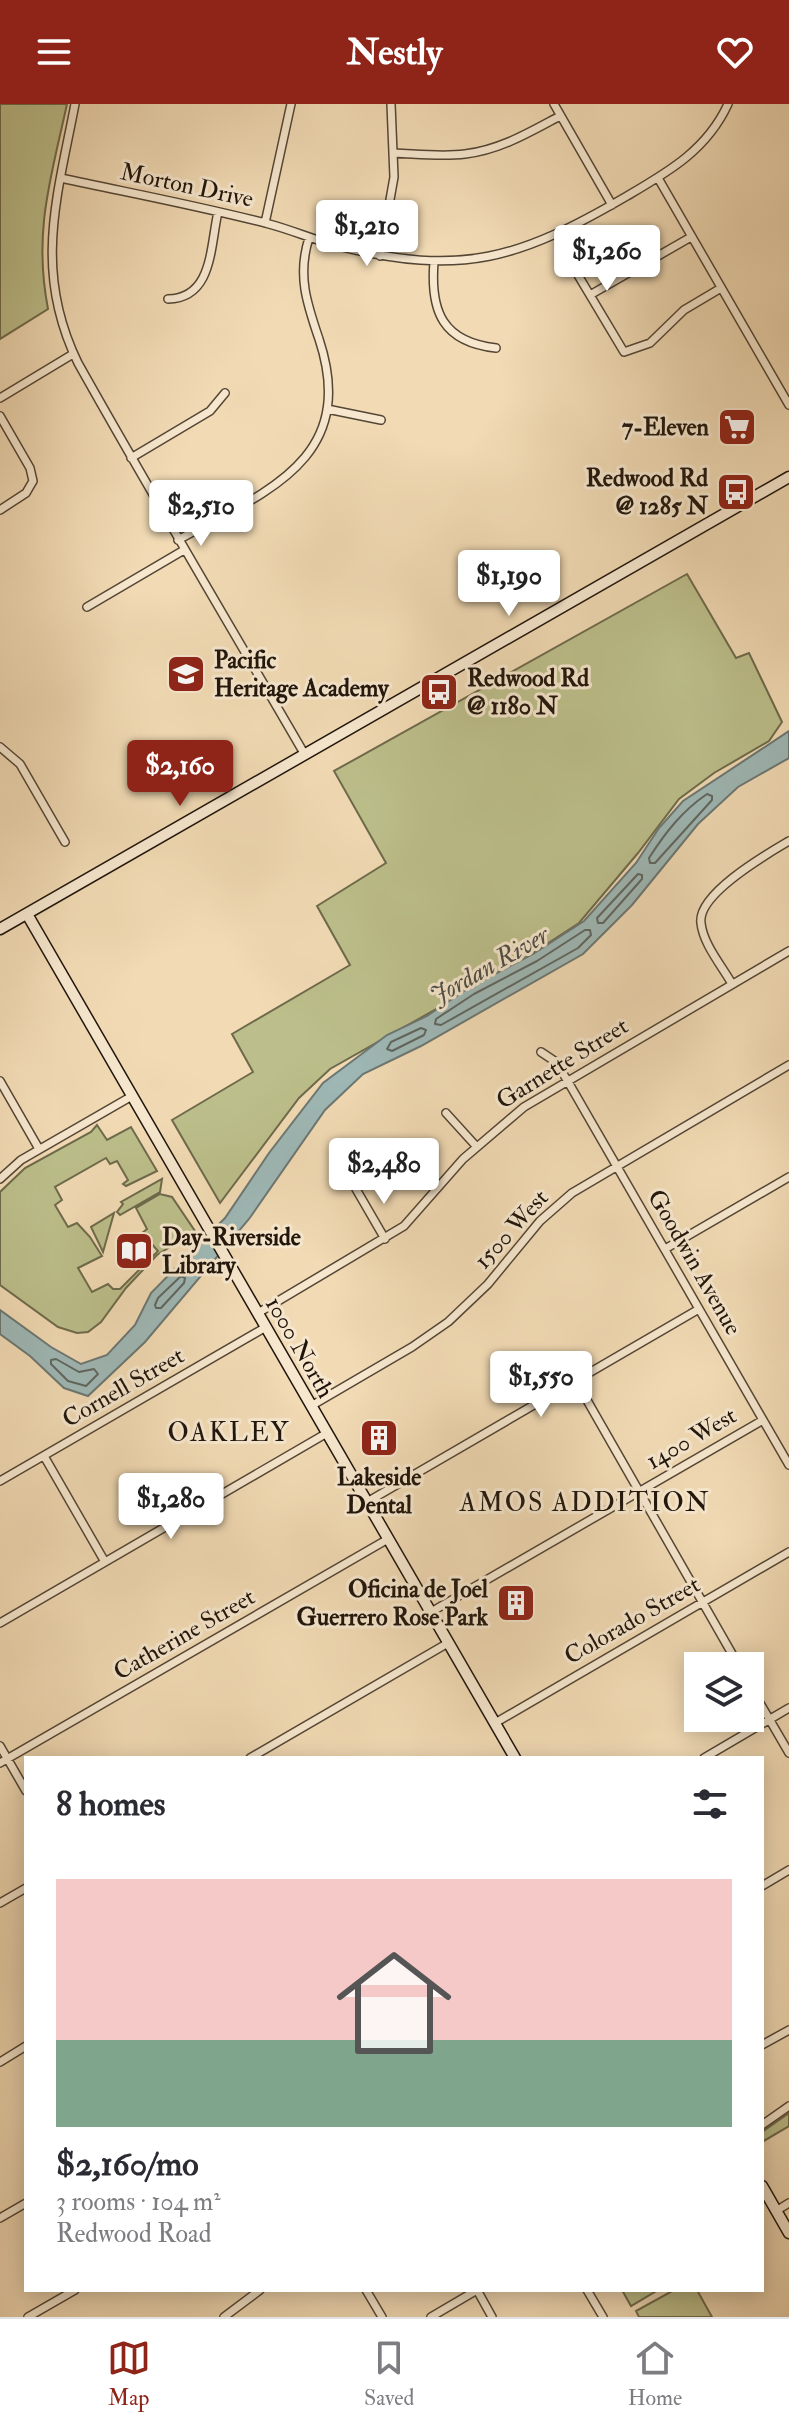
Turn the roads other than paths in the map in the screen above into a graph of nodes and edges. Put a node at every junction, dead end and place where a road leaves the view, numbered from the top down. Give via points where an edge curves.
1 (75, 104) edge
2 (291, 104) edge
3 (391, 104) edge
4 (554, 104) edge
5 (728, 104) edge
6 (560, 116) junction
7 (395, 153) junction
8 (61, 178) junction
9 (658, 178) junction
10 (612, 205) junction
11 (218, 212) junction
12 (265, 223) junction
13 (691, 237) junction
14 (309, 238) junction
15 (563, 250) dead end
16 (380, 256) junction
17 (434, 262) junction
18 (721, 288) junction
19 (590, 295) junction
20 (168, 299) dead end
21 (496, 348) dead end
22 (73, 354) junction
23 (225, 393) dead end
24 (0, 398) edge
25 (789, 405) edge
26 (327, 409) junction
27 (0, 416) edge
28 (381, 420) dead end
29 (131, 458) junction
30 (789, 477) edge
31 (0, 510) edge
32 (178, 540) junction
33 (184, 550) junction
34 (87, 607) dead end
35 (0, 747) edge
36 (305, 755) junction
37 (789, 841) edge
38 (65, 842) dead end
39 (27, 914) junction
40 (0, 928) edge
41 (789, 951) edge
42 (732, 984) junction
43 (541, 1052) dead end
44 (789, 1065) edge
45 (567, 1080) junction
46 (0, 1081) edge
47 (132, 1096) junction
48 (446, 1113) dead end
49 (476, 1146) junction
50 (39, 1149) junction
51 (616, 1165) junction
52 (789, 1177) edge
53 (0, 1179) edge
54 (356, 1189) dead end
55 (385, 1239) junction
56 (665, 1249) junction
57 (699, 1309) junction
58 (258, 1313) junction
59 (266, 1327) junction
60 (576, 1381) junction
61 (311, 1406) junction
62 (763, 1420) junction
63 (327, 1433) junction
64 (44, 1456) junction
65 (789, 1465) edge
66 (0, 1481) edge
67 (640, 1491) junction
68 (367, 1502) junction
69 (388, 1539) junction
70 (789, 1552) edge
71 (105, 1562) junction
72 (703, 1602) junction
73 (431, 1612) junction
74 (0, 1623) edge
75 (448, 1643) junction
76 (731, 1652) edge
77 (789, 1708) edge
78 (764, 1709) edge
79 (770, 1719) junction
80 (495, 1723) junction
81 (0, 1746) edge
82 (789, 1753) edge
83 (253, 1756) edge
84 (514, 1756) edge
85 (707, 1756) edge
86 (4, 1761) edge
87 (24, 1788) edge
88 (789, 1870) edge
89 (764, 1885) edge
90 (24, 1889) edge
91 (0, 1903) edge
92 (789, 2030) edge
93 (764, 2044) edge
94 (24, 2047) edge
95 (0, 2062) edge
96 (789, 2106) edge
97 (764, 2124) edge
98 (764, 2190) edge
99 (789, 2203) edge
100 (24, 2204) edge
101 (776, 2211) junction
102 (0, 2218) edge
103 (789, 2233) edge
104 (72, 2292) edge
105 (257, 2292) edge
106 (367, 2292) edge
107 (474, 2292) edge
108 (478, 2292) edge
109 (588, 2292) edge
110 (28, 2317) edge
111 (224, 2317) edge
112 (382, 2317) edge
113 (431, 2317) edge
114 (492, 2317) edge
115 (603, 2317) edge

1 - 8 street
2 - 12 street
3 - 7 street
4 - 6 street
5 - 9 street, Morton Drive via 699,147
6 - 7 street via 482,151
6 - 10 street
7 - 16 street
8 - 11 street, Morton Drive
8 - 22 street via 51,231 52,276
9 - 10 street, Morton Drive
9 - 13 street
10 - 17 street, Morton Drive via 536,244 495,256
11 - 12 street, Morton Drive
11 - 20 street via 202,283 188,296
12 - 14 street, Morton Drive
13 - 18 street
13 - 19 street
14 - 16 street, Morton Drive
14 - 26 street via 303,281 328,372
15 - 19 street
16 - 17 street, Morton Drive
17 - 21 street via 436,305 446,325 471,343
18 - 19 street via 684,310 650,343 624,352
18 - 25 street
22 - 24 street
22 - 29 street
23 - 29 street via 210,411
26 - 28 street
26 - 32 street via 315,443 293,472
27 - 31 street via 33,481 26,493
29 - 32 street
30 - 36 street
32 - 33 street
33 - 34 street
33 - 36 street
35 - 38 street via 20,764
36 - 39 street
37 - 42 street via 746,867 701,913 702,930
39 - 40 street
39 - 47 street, 1000 North
41 - 42 street, Garnette Street
42 - 45 street, Garnette Street
43 - 45 street, Goodwin Avenue via 556,1062
44 - 51 street, 1500 West
45 - 49 street, Garnette Street via 509,1117
45 - 51 street, Goodwin Avenue
46 - 50 street
47 - 50 street
47 - 58 street, 1000 North
48 - 49 street
49 - 55 street, Garnette Street via 413,1218
50 - 53 street
51 - 56 street, Goodwin Avenue
51 - 61 street, 1500 West via 540,1221 448,1322
52 - 56 street
54 - 55 street
55 - 58 street, Garnette Street
56 - 57 street, Goodwin Avenue
57 - 60 street
57 - 62 street, Goodwin Avenue
58 - 59 street, 1000 North
59 - 61 street, 1000 North
59 - 64 street, Cornell Street
60 - 67 street
60 - 68 street
61 - 63 street, 1000 North
62 - 65 street, Goodwin Avenue
62 - 67 street, 1400 West
63 - 68 street, 1000 North
63 - 71 street
64 - 66 street, Cornell Street
64 - 71 street
67 - 72 street
67 - 73 street, 1400 West
68 - 69 street, 1000 North
69 - 73 street, 1000 North
69 - 86 street, Catherine Street
70 - 72 street, Colorado Street
71 - 74 street
72 - 76 street
72 - 80 street, Colorado Street
73 - 75 street, 1000 North
75 - 80 street, 1000 North
75 - 83 street
77 - 79 street
78 - 79 street
79 - 82 street
79 - 85 street
80 - 84 street, 1000 North
81 - 86 street
86 - 87 street
88 - 89 street
90 - 91 street
92 - 93 street
94 - 95 street
96 - 97 street
98 - 101 street
99 - 101 street
100 - 102 street
101 - 103 street
104 - 110 street
105 - 111 street
106 - 112 street
107 - 113 street
108 - 114 street
109 - 115 street

